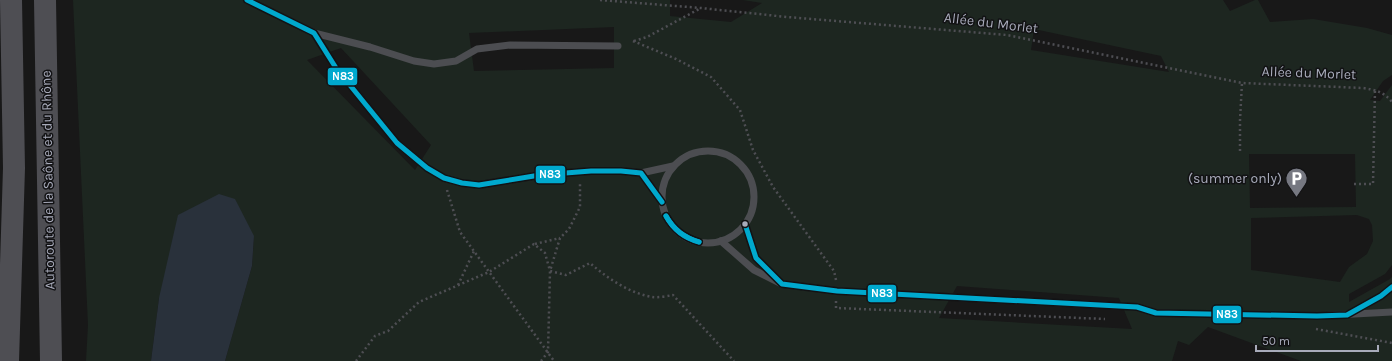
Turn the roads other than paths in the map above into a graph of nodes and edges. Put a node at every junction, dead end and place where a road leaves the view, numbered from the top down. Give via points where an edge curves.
1 (11, 0) edge
2 (46, 0) edge
3 (247, 0) edge
4 (314, 33) junction
5 (618, 46) dead end
6 (674, 166) junction
7 (641, 173) junction
8 (662, 202) junction
9 (745, 224) junction
10 (721, 241) junction
11 (782, 284) junction
12 (1392, 287) edge
13 (1392, 312) edge
14 (1347, 315) junction
15 (8, 361) edge
16 (51, 361) edge

1 - 15 highway via 14,168
2 - 16 highway, Autoroute de la Saône et du Rhône
3 - 4 lane
4 - 5 lane via 414,61 434,64 456,61 477,50 510,45
4 - 7 lane via 336,68 397,143 426,168 444,178 462,184 479,185 540,175 580,172
6 - 7 lane
6 - 8 lane via 665,180
6 - 9 lane via 692,154 708,151 724,154 738,162 749,176 754,192 752,209
7 - 8 lane
8 - 10 lane via 666,217 680,233 694,241
9 - 10 lane via 735,234
9 - 11 lane via 756,258
10 - 11 lane via 754,270
11 - 14 lane via 837,291 1137,307 1156,313
12 - 14 lane
13 - 14 lane

